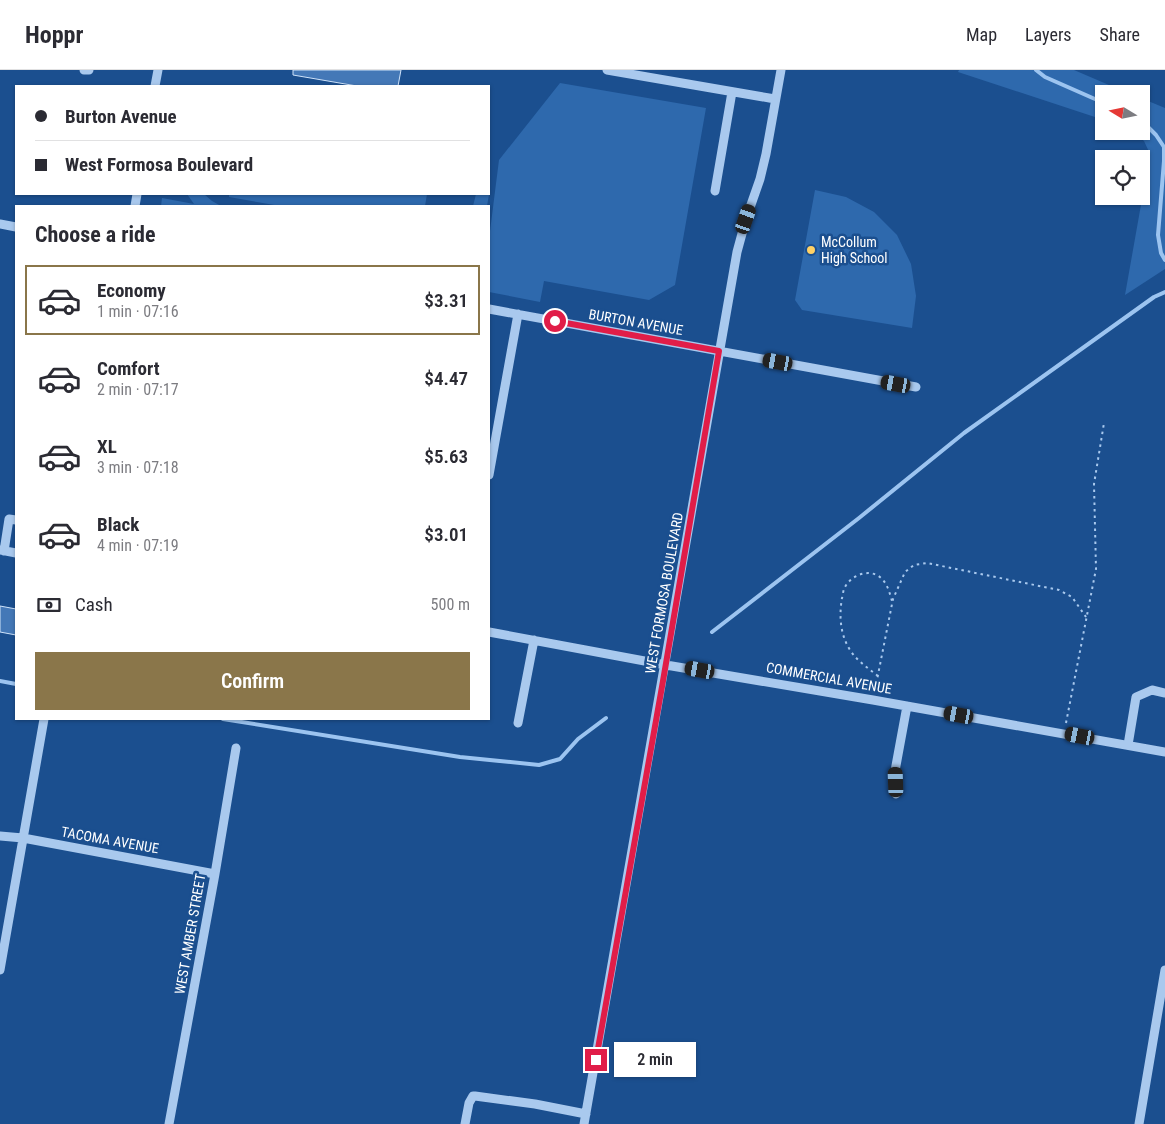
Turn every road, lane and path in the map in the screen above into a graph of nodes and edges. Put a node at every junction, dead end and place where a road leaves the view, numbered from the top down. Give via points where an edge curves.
1 (84, 70) edge
2 (89, 70) edge
3 (158, 70) edge
4 (607, 70) edge
5 (780, 70) edge
6 (155, 85) edge
7 (732, 92) junction
8 (776, 99) junction
9 (715, 191) dead end
10 (0, 224) edge
11 (15, 227) edge
12 (490, 309) edge
13 (518, 314) junction
14 (719, 351) junction
15 (916, 387) dead end
16 (1104, 423) dead end
17 (490, 469) edge
18 (8, 518) edge
19 (2, 550) edge
20 (15, 553) edge
21 (893, 603) junction
22 (1086, 617) junction
23 (490, 632) edge
24 (534, 640) junction
25 (666, 665) junction
26 (878, 676) junction
27 (1165, 693) edge
28 (873, 700) junction
29 (907, 706) junction
30 (44, 720) edge
31 (518, 723) dead end
32 (1064, 733) junction
33 (1128, 745) junction
34 (236, 748) dead end
35 (1165, 752) edge
36 (896, 794) dead end
37 (0, 836) edge
38 (23, 838) junction
39 (215, 874) junction
40 (0, 970) edge
41 (1165, 970) edge
42 (586, 1114) junction
43 (169, 1124) edge
44 (465, 1124) edge
45 (584, 1124) edge
46 (1139, 1124) edge

1 - 2 street
3 - 6 street
4 - 7 street
5 - 8 street, WEST FORMOSA BOULEVARD
7 - 8 street
7 - 9 street
8 - 14 street, WEST FORMOSA BOULEVARD via 760,179 737,252
10 - 11 street
12 - 13 street, BURTON AVENUE
13 - 14 street, BURTON AVENUE
13 - 17 street
14 - 15 street, BURTON AVENUE
14 - 25 street, WEST FORMOSA BOULEVARD
16 - 22 path via 1094,484 1096,569
18 - 19 street
19 - 20 street
21 - 22 path via 905,572 914,565 927,563 1059,590 1072,597
21 - 26 path
21 - 26 path via 882,578 874,574 864,572 844,588 841,608 843,635 860,662
22 - 32 path
23 - 24 street, COMMERCIAL AVENUE
24 - 25 street, COMMERCIAL AVENUE
24 - 31 street
25 - 28 street, COMMERCIAL AVENUE
25 - 42 street, WEST FORMOSA BOULEVARD
26 - 28 path
27 - 33 street via 1152,690 1136,697
28 - 29 street, COMMERCIAL AVENUE
29 - 32 street, COMMERCIAL AVENUE
29 - 36 street via 895,771
30 - 38 street
32 - 33 street, COMMERCIAL AVENUE
33 - 35 street, COMMERCIAL AVENUE
34 - 39 street, WEST AMBER STREET
37 - 38 street, TACOMA AVENUE
38 - 39 street, TACOMA AVENUE
38 - 40 street
39 - 43 street, WEST AMBER STREET
41 - 46 street
42 - 44 street via 473,1096
42 - 45 street, WEST FORMOSA BOULEVARD

